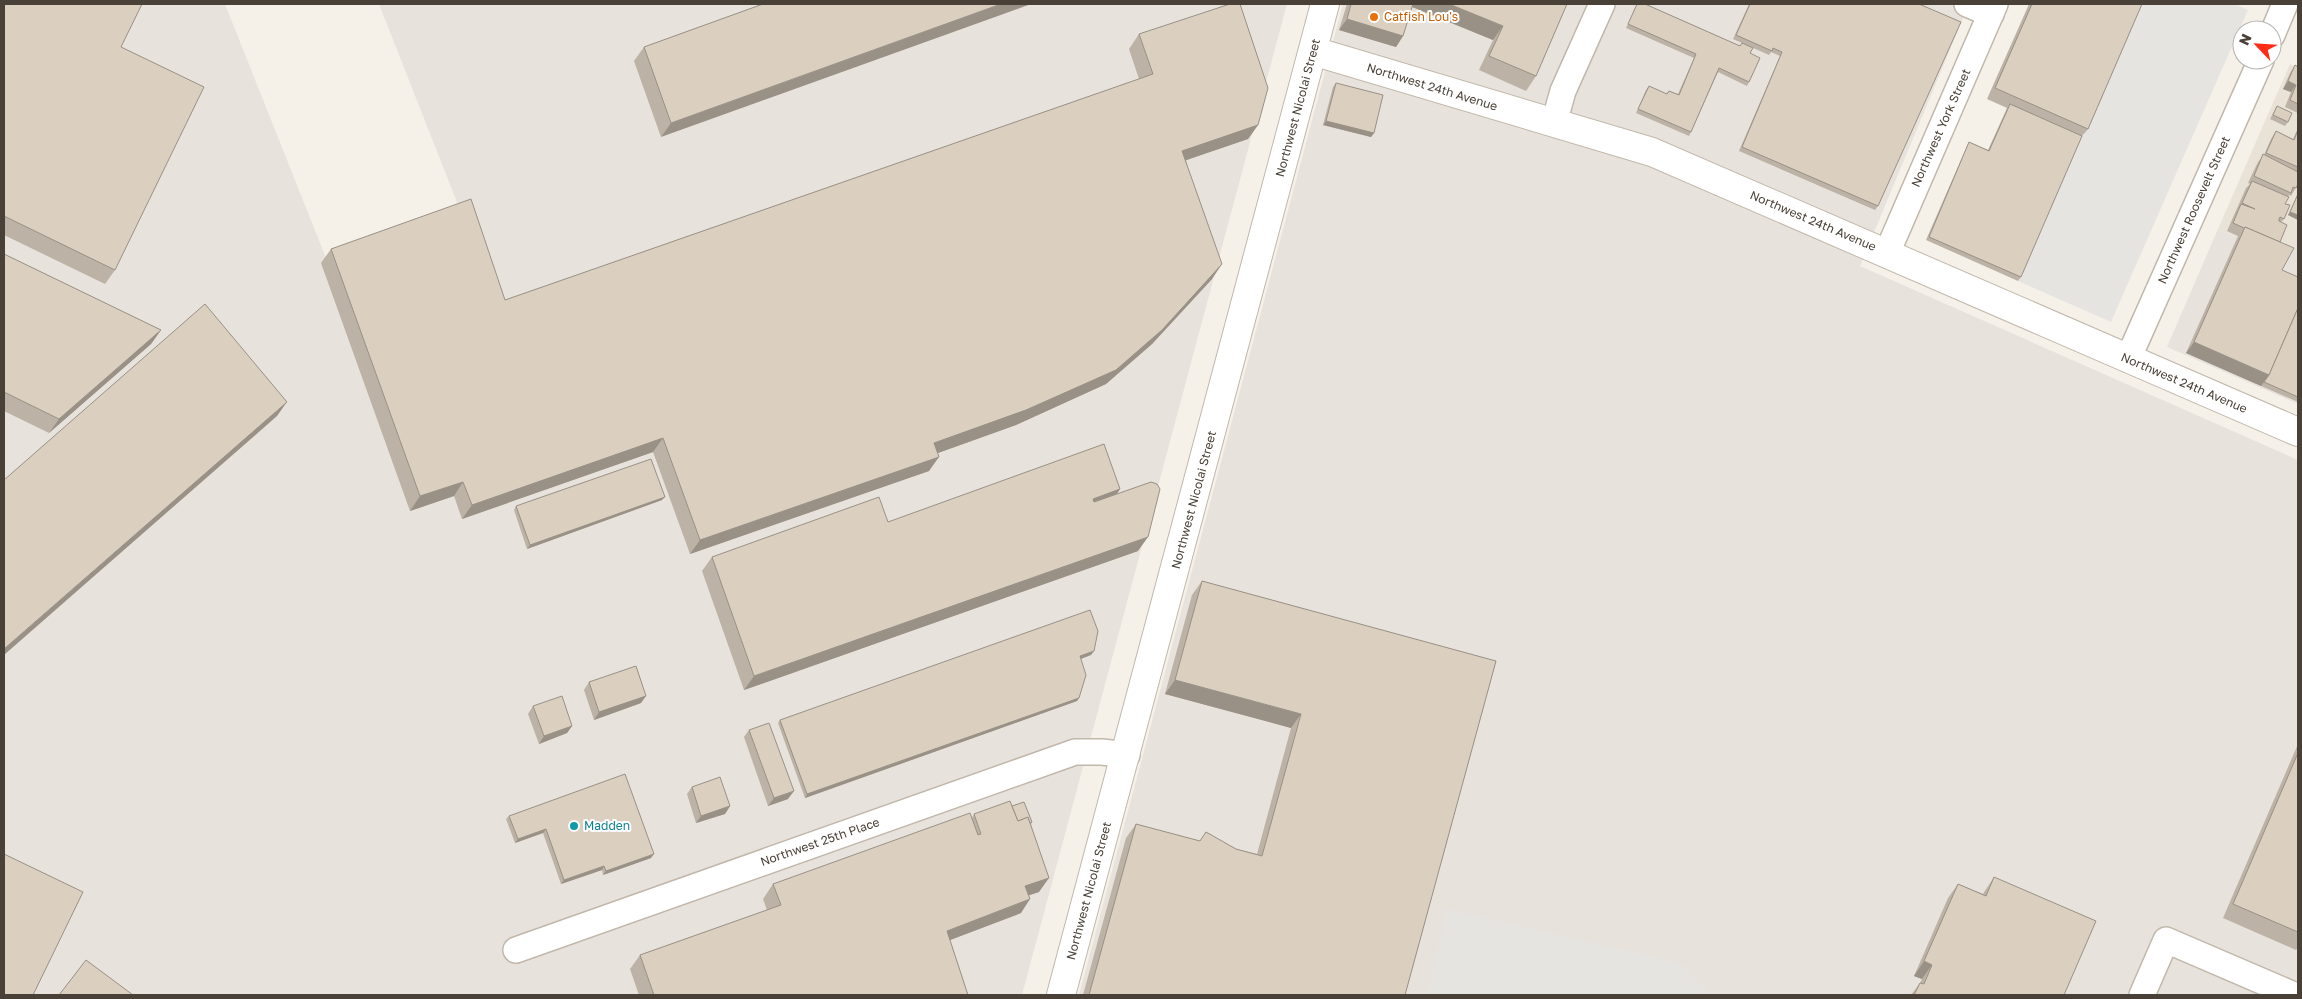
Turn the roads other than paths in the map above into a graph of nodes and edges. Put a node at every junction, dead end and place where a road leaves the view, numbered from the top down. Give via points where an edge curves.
1 (1325, 4) edge
2 (1602, 4) edge
3 (1967, 4) edge
4 (2285, 4) edge
5 (1993, 9) edge
6 (2278, 20) edge
7 (1313, 51) junction
8 (2257, 70) edge
9 (1554, 123) junction
10 (1887, 253) junction
11 (2128, 359) junction
12 (2298, 432) edge
13 (1126, 755) junction
14 (516, 950) dead end
15 (1061, 995) edge
16 (2142, 995) edge
17 (2294, 995) edge

1 - 7 street, Northwest Nicolai Street
2 - 9 street via 1563,91
3 - 5 street
4 - 6 street
5 - 10 street, Northwest York Street
7 - 9 street, Northwest 24th Avenue
7 - 13 street, Northwest Nicolai Street
8 - 11 street, Northwest Roosevelt Street
9 - 10 street, Northwest 24th Avenue via 1652,152
10 - 11 street, Northwest 24th Avenue
11 - 12 street, Northwest 24th Avenue
13 - 14 street, Northwest 25th Place via 1075,752
13 - 15 street, Northwest Nicolai Street
16 - 17 street via 2166,940

